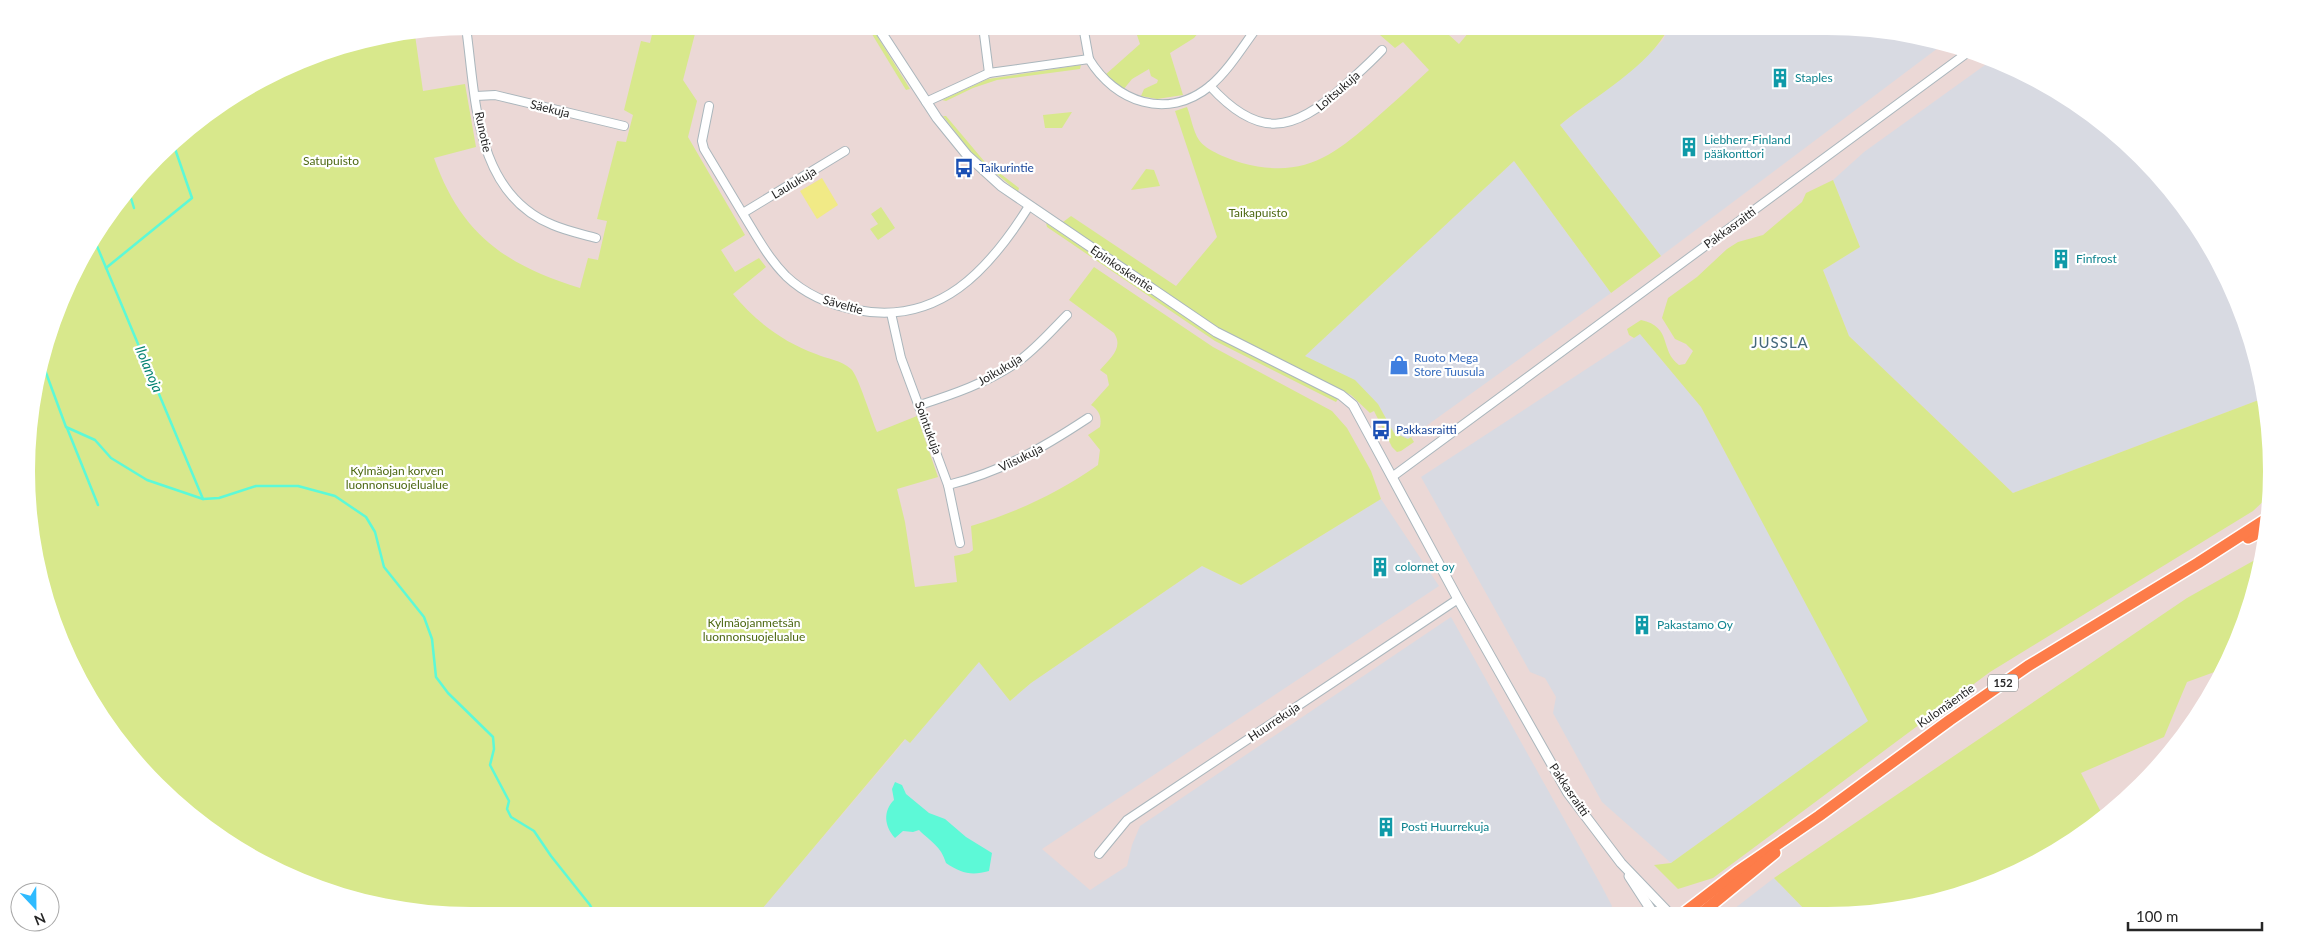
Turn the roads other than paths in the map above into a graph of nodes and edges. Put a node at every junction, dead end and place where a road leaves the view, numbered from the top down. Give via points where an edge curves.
1 (467, 35) edge
2 (883, 35) edge
3 (984, 35) edge
4 (1085, 35) edge
5 (1251, 35) edge
6 (1382, 50) dead end
7 (1962, 57) edge
8 (1089, 59) junction
9 (989, 73) junction
10 (1210, 86) junction
11 (476, 96) junction
12 (926, 102) junction
13 (709, 106) dead end
14 (624, 126) dead end
15 (845, 151) dead end
16 (1029, 206) junction
17 (743, 214) junction
18 (596, 238) dead end
19 (891, 313) junction
20 (1067, 315) dead end
21 (920, 406) junction
22 (1088, 418) dead end
23 (1392, 477) junction
24 (948, 485) junction
25 (2259, 524) edge
26 (2258, 533) edge
27 (960, 544) dead end
28 (2198, 564) junction
29 (1458, 599) junction
30 (1819, 816) junction
31 (1099, 854) dead end
32 (1621, 863) junction
33 (1650, 907) edge
34 (1663, 907) edge
35 (1692, 907) edge
36 (1709, 907) edge

1 - 11 street, Runotie
2 - 12 street, Epinkoskentie
3 - 9 street
4 - 8 street
5 - 10 street
6 - 10 street, Loitsukuja via 1322,106 1299,120 1263,122 1238,113
7 - 23 street, Pakkasraitti
8 - 9 street
8 - 10 street via 1104,81 1115,90 1149,104 1179,102
9 - 12 street
11 - 14 street, Säekuja via 495,95
11 - 18 street, Runotie via 487,155 514,198 553,225
12 - 16 street, Epinkoskentie via 972,160
13 - 17 street, Säveltie via 702,141 704,149
15 - 17 street, Laulukuja
16 - 19 street, Säveltie via 984,266 967,283 934,303
16 - 23 street, Epinkoskentie via 1216,332 1346,399 1362,418
17 - 19 street, Säveltie via 775,264 808,293 840,307 874,314
19 - 21 street, Sointukuja via 901,358
20 - 21 street, Joikukuja via 1026,354 1002,371
21 - 24 street, Sointukuja
22 - 24 street, Viisukuja via 1020,460
23 - 29 street, Pakkasraitti
24 - 27 street, Sointukuja
25 - 28 main road, Kulomäentie / 152
26 - 28 main road, Kulomäentie / 152
28 - 30 main road, Kulomäentie / 152 via 2028,666
29 - 31 street, Huurrekuja via 1127,820
29 - 32 street, Pakkasraitti via 1568,793
30 - 35 main road, Kulomäentie / 152
30 - 36 main road, Kulomäentie / 152
32 - 33 street, Pakkasraitti
32 - 34 street, Pakkasraitti

